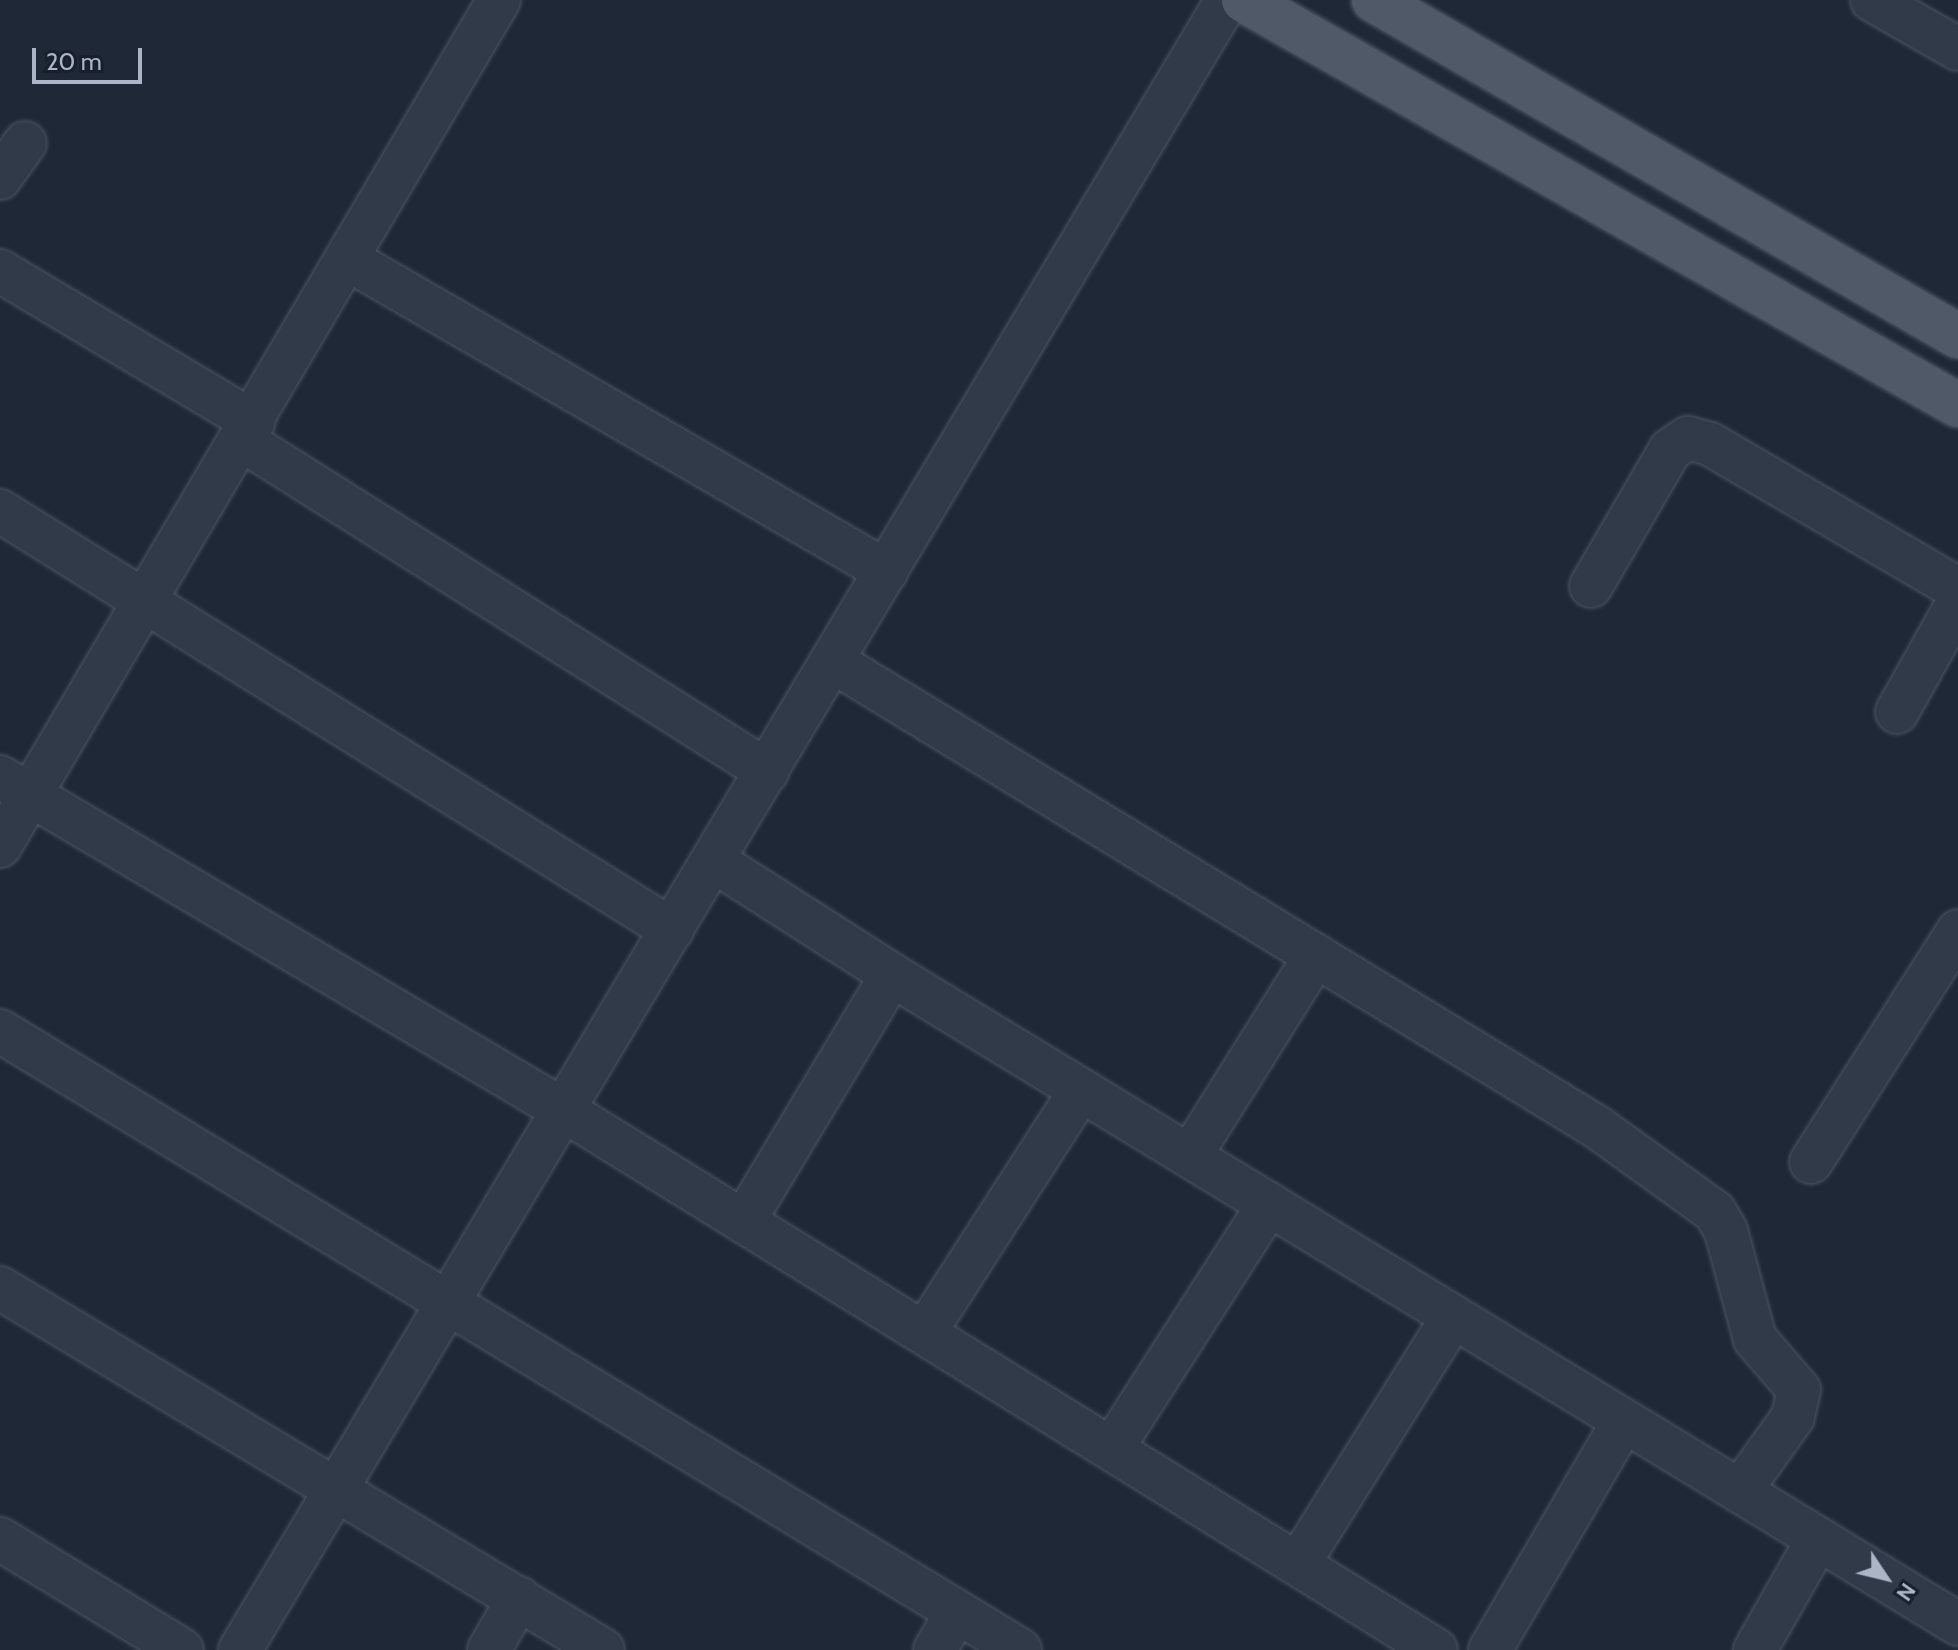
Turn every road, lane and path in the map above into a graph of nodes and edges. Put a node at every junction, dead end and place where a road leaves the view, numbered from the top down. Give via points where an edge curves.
1 (499, 0) edge
2 (1227, 0) edge
3 (1244, 0) edge
4 (1374, 0) edge
5 (1872, 0) edge
6 (1958, 49) edge
7 (25, 143) dead end
8 (0, 178) edge
9 (349, 260) junction
10 (0, 271) edge
11 (1958, 336) edge
12 (1958, 405) edge
13 (247, 431) junction
14 (0, 511) edge
15 (886, 571) junction
16 (1591, 586) dead end
17 (1958, 589) edge
18 (146, 602) junction
19 (1958, 603) edge
20 (832, 661) junction
21 (1897, 712) dead end
22 (767, 771) junction
23 (15, 786) edge
24 (0, 846) edge
25 (714, 861) junction
26 (672, 930) junction
27 (1958, 931) edge
28 (1316, 955) junction
29 (892, 975) junction
30 (0, 1031) edge
31 (1081, 1090) junction
32 (565, 1111) junction
33 (1190, 1156) junction
34 (1811, 1162) dead end
35 (1269, 1204) junction
36 (744, 1221) junction
37 (0, 1288) edge
38 (449, 1307) junction
39 (1453, 1317) junction
40 (925, 1332) junction
41 (1624, 1421) junction
42 (1113, 1447) junction
43 (337, 1488) junction
44 (1740, 1491) junction
45 (0, 1539) edge
46 (1818, 1539) junction
47 (1300, 1561) junction
48 (519, 1598) junction
49 (957, 1612) junction
50 (1958, 1624) edge
51 (1420, 1645) edge
52 (182, 1650) edge
53 (240, 1650) edge
54 (489, 1650) edge
55 (603, 1650) edge
56 (935, 1650) edge
57 (1020, 1650) edge
58 (1490, 1650) edge
59 (1755, 1650) edge

1 - 9 street
2 - 15 street
3 - 12 main road
4 - 11 main road
5 - 6 street
7 - 8 street
9 - 13 street
9 - 15 street
10 - 13 street
13 - 18 street
13 - 22 street
14 - 18 street
15 - 20 street
16 - 17 street via 1670,450 1688,438 1710,444
18 - 23 street
18 - 26 street
19 - 21 street
20 - 22 street
20 - 28 street
22 - 25 street
23 - 24 street
23 - 32 street
25 - 26 street
25 - 29 street
26 - 32 street
27 - 34 street
28 - 33 street
28 - 44 street via 1597,1127 1715,1212 1730,1245 1755,1339 1799,1390 1793,1417
29 - 31 street
29 - 36 street
30 - 38 street
31 - 33 street
31 - 40 street
32 - 36 street
32 - 38 street
33 - 35 street
35 - 39 street
35 - 42 street
36 - 40 street
37 - 43 street
38 - 43 street
38 - 49 street
39 - 41 street
39 - 47 street
40 - 42 street
41 - 44 street
41 - 58 street
42 - 47 street
43 - 48 street
43 - 53 street
44 - 46 street
45 - 52 street
46 - 50 street
46 - 59 street
47 - 51 street
48 - 54 street
48 - 55 street
49 - 56 street
49 - 57 street

